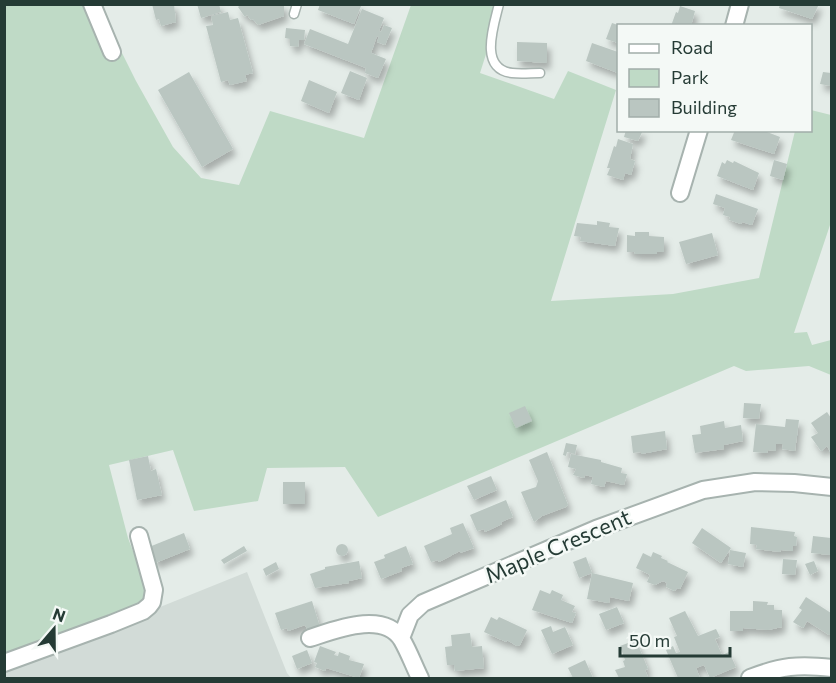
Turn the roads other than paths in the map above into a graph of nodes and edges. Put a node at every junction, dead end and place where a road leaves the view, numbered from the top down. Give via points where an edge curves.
1 (92, 4) edge
2 (297, 4) edge
3 (499, 4) edge
4 (740, 4) edge
5 (294, 14) dead end
6 (735, 24) edge
7 (112, 52) dead end
8 (540, 73) dead end
9 (698, 132) edge
10 (680, 193) dead end
11 (831, 486) edge
12 (139, 536) dead end
13 (310, 638) dead end
14 (401, 638) junction
15 (4, 663) edge
16 (831, 668) edge
17 (420, 678) edge
18 (750, 678) edge

1 - 7 street
2 - 5 lane
3 - 8 lane via 490,47 495,64 510,73
4 - 6 street
9 - 10 street
11 - 14 street, Maple Crescent via 765,482 723,485 661,504 423,603 410,615
12 - 15 street via 154,590 149,606
13 - 14 street via 369,623
14 - 17 street
16 - 18 street via 797,665

